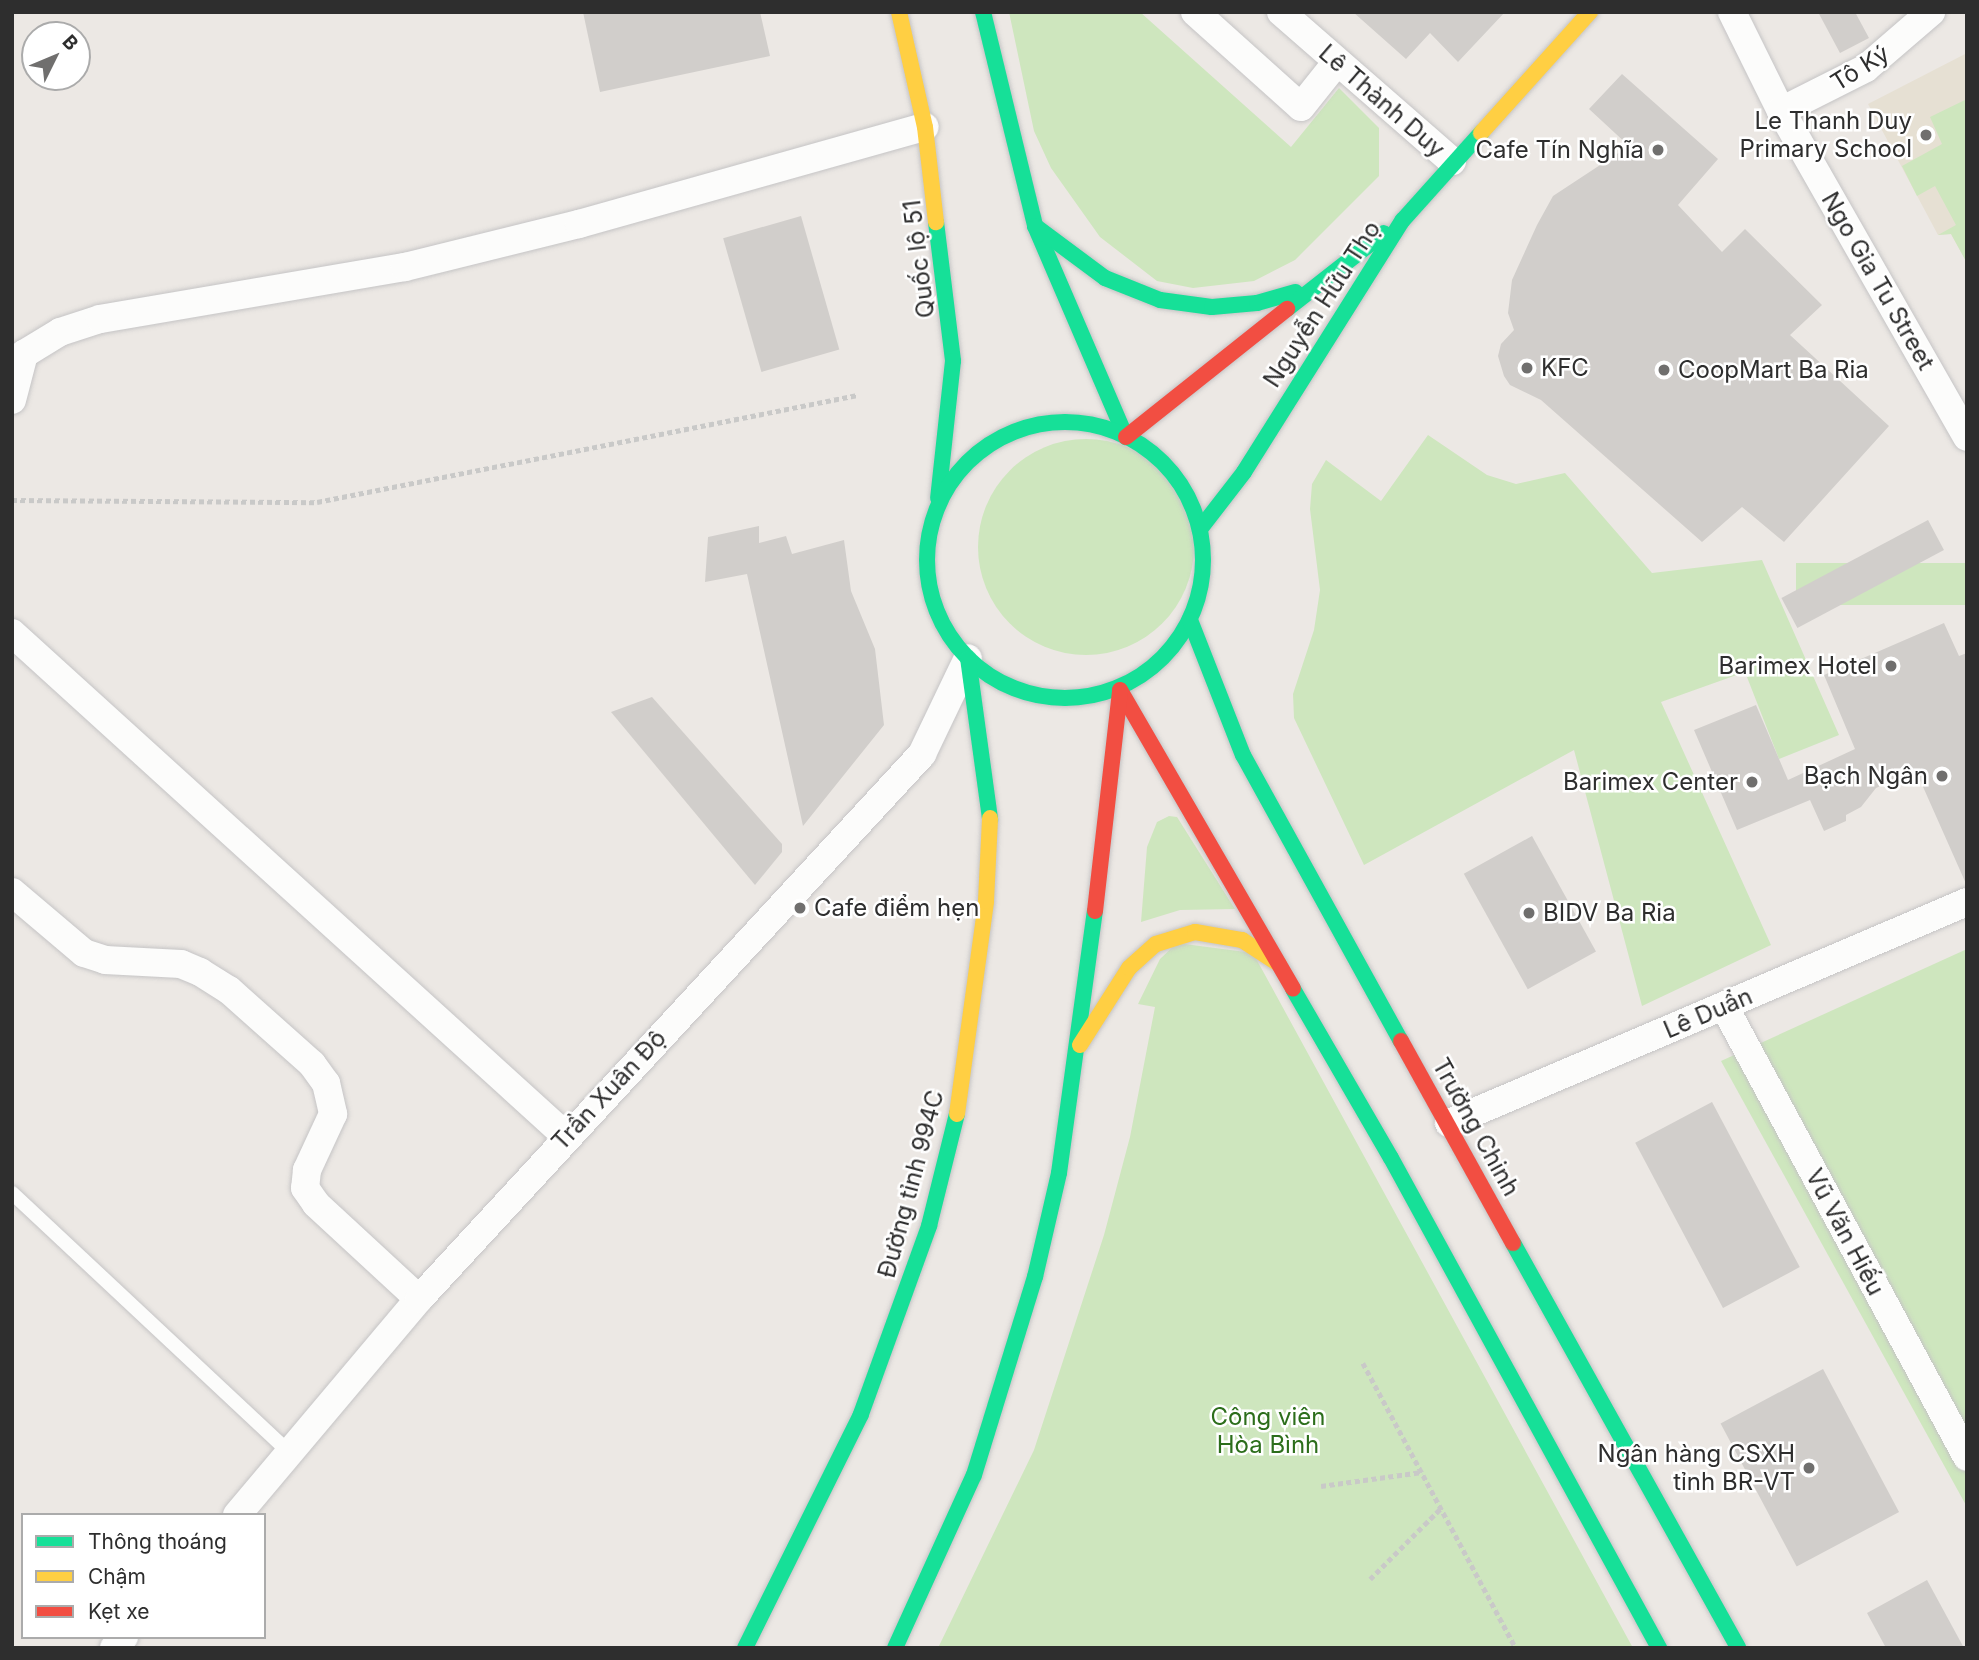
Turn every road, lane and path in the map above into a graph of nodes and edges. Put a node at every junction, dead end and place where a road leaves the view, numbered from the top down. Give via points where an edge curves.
1 (899, 12) edge
2 (982, 12) edge
3 (1195, 12) edge
4 (1281, 12) edge
5 (1590, 12) edge
6 (1732, 12) edge
7 (1931, 12) edge
8 (1336, 63) junction
9 (1781, 111) junction
10 (925, 127) junction
11 (1452, 161) junction
12 (1403, 220) junction
13 (1035, 226) junction
14 (1313, 286) junction
15 (858, 395) dead end
16 (12, 400) edge
17 (1126, 437) junction
18 (1967, 437) edge
19 (12, 500) edge
20 (938, 504) junction
21 (1200, 529) junction
22 (1190, 620) junction
23 (12, 634) edge
24 (968, 658) junction
25 (1120, 690) junction
26 (12, 892) edge
27 (1967, 902) edge
28 (1282, 966) junction
29 (1724, 1006) junction
30 (1080, 1045) junction
31 (1449, 1123) junction
32 (566, 1136) junction
33 (12, 1193) edge
34 (419, 1298) junction
35 (1363, 1363) dead end
36 (292, 1455) junction
37 (1967, 1457) edge
38 (1422, 1472) junction
39 (1321, 1486) dead end
40 (1441, 1508) junction
41 (239, 1513) edge
42 (1370, 1579) dead end
43 (745, 1648) edge
44 (895, 1648) edge
45 (1516, 1648) edge
46 (1659, 1648) edge
47 (1738, 1648) edge

1 - 10 main road, Quốc lộ 51
2 - 13 main road
3 - 8 street via 1301,107
4 - 8 street, Lê Thành Duy
5 - 11 main road
6 - 9 street, Ngo Gia Tu Street
7 - 9 street, Tô Ký via 1866,68
8 - 11 street, Lê Thành Duy
9 - 18 street, Ngo Gia Tu Street
10 - 16 street via 579,224 405,267 100,319 60,332 24,354
10 - 20 main road, Quốc lộ 51 via 953,361
11 - 12 main road
12 - 14 main road, Nguyễn Hữu Thọ
12 - 21 main road, Nguyễn Hữu Thọ via 1244,472
13 - 14 main road via 1105,278 1160,300 1212,307 1257,303
13 - 17 main road
14 - 17 main road, Nguyễn Hữu Thọ
15 - 19 path via 317,502
17 - 20 main road via 1072,422 1017,430 970,458
17 - 21 main road via 1152,453 1173,475
20 - 24 main road via 928,536 931,591 947,632
21 - 22 main road via 1203,560
22 - 25 main road via 1172,649
22 - 31 main road, Trường Chinh via 1244,755
23 - 32 street
24 - 25 main road via 993,678 1023,692 1055,698
24 - 32 street, Trần Xuân Độ via 922,754
24 - 43 main road, Đường tỉnh 994C via 991,801 986,901 958,1109 929,1226 861,1414
25 - 28 main road
25 - 30 main road
26 - 34 street via 84,953 105,960 181,964 200,972 229,990 312,1064 326,1083 334,1114 307,1170 305,1188 316,1204
27 - 29 street, Lê Duẩn
28 - 30 main road via 1242,940 1195,932 1156,944 1129,968
28 - 46 main road
29 - 31 street, Lê Duẩn
29 - 37 street, Vũ Văn Hiếu
30 - 44 main road via 1059,1173 1015,1353 974,1475
31 - 47 main road, Trường Chinh
32 - 34 street, Trần Xuân Độ
33 - 36 lane
34 - 36 street, Trần Xuân Độ
35 - 38 path
36 - 41 street, Trần Xuân Độ
38 - 39 path
38 - 40 path
40 - 42 path
40 - 45 path

